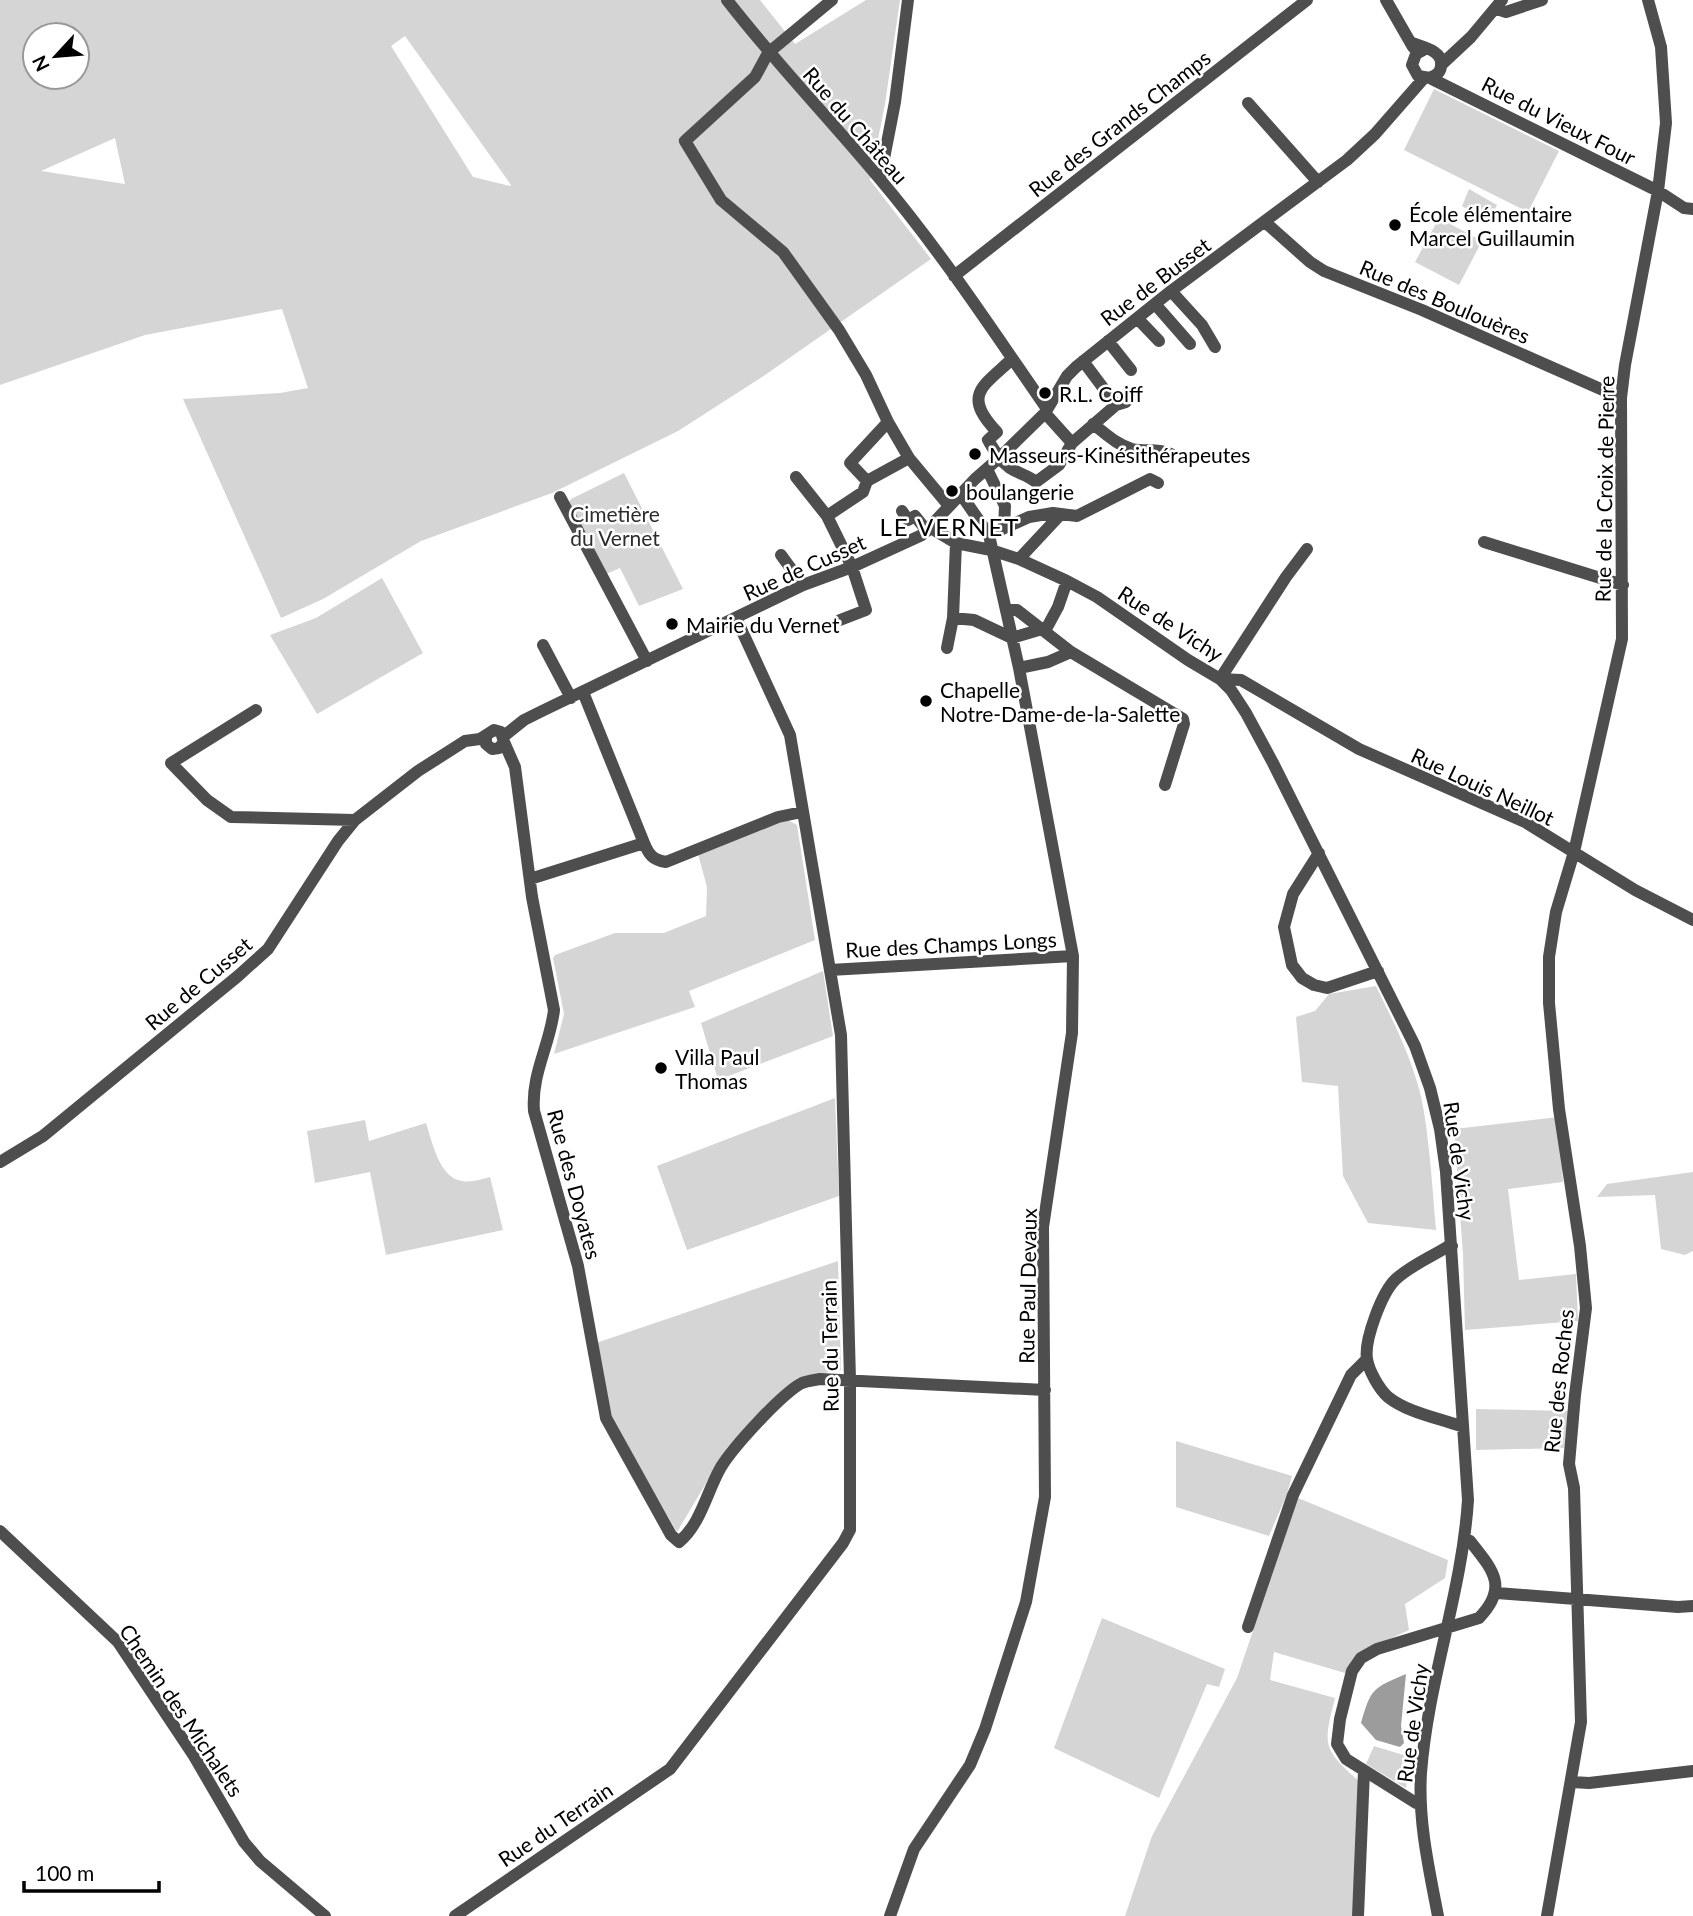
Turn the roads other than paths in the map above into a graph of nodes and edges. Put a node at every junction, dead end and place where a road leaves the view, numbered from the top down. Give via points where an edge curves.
1 (727, 0) edge
2 (832, 0) edge
3 (908, 0) edge
4 (1307, 0) edge
5 (1386, 0) edge
6 (1542, 0) edge
7 (1648, 0) edge
8 (1500, 4) edge
9 (1471, 37) junction
10 (1421, 49) junction
11 (768, 53) junction
12 (1432, 75) junction
13 (1248, 103) dead end
14 (880, 179) junction
15 (1318, 182) junction
16 (1658, 191) junction
17 (1693, 209) edge
18 (1265, 222) junction
19 (954, 276) junction
20 (1171, 291) junction
21 (1155, 304) junction
22 (1137, 318) junction
23 (1108, 341) junction
24 (1159, 341) dead end
25 (1190, 344) dead end
26 (1215, 347) dead end
27 (1012, 359) junction
28 (1083, 361) junction
29 (1131, 370) dead end
30 (1621, 398) junction
31 (1046, 411) junction
32 (888, 422) junction
33 (1093, 424) junction
34 (1072, 443) junction
35 (1171, 454) dead end
36 (909, 458) junction
37 (999, 458) junction
38 (987, 469) junction
39 (796, 477) dead end
40 (867, 481) junction
41 (1158, 483) dead end
42 (960, 494) junction
43 (560, 496) dead end
44 (950, 506) junction
45 (902, 511) dead end
46 (1061, 514) junction
47 (827, 516) junction
48 (1004, 528) junction
49 (929, 530) junction
50 (989, 535) junction
51 (1484, 542) dead end
52 (956, 543) junction
53 (1307, 549) dead end
54 (991, 550) junction
55 (781, 555) dead end
56 (1019, 559) junction
57 (852, 567) junction
58 (1067, 580) junction
59 (803, 585) junction
60 (1623, 585) junction
61 (1006, 610) junction
62 (736, 618) junction
63 (953, 618) junction
64 (840, 620) dead end
65 (1043, 630) junction
66 (1012, 638) junction
67 (543, 645) dead end
68 (947, 648) dead end
69 (1071, 652) junction
70 (648, 662) junction
71 (1019, 668) junction
72 (1220, 679) junction
73 (1255, 690) junction
74 (583, 692) junction
75 (570, 698) junction
76 (1239, 702) junction
77 (256, 710) dead end
78 (495, 740) junction
79 (1165, 785) dead end
80 (802, 812) junction
81 (355, 820) junction
82 (644, 843) junction
83 (1574, 852) junction
84 (1319, 853) junction
85 (530, 879) junction
86 (1693, 920) edge
87 (1073, 956) junction
88 (830, 970) junction
89 (1378, 971) junction
90 (0, 1162) edge
91 (1452, 1246) junction
92 (1367, 1359) junction
93 (850, 1380) junction
94 (1045, 1390) junction
95 (1463, 1427) junction
96 (0, 1531) edge
97 (1465, 1540) junction
98 (1497, 1593) junction
99 (1576, 1600) junction
100 (1693, 1606) edge
101 (1248, 1627) dead end
102 (1447, 1629) junction
103 (1364, 1770) junction
104 (1693, 1771) edge
105 (1572, 1782) junction
106 (1421, 1802) junction
107 (326, 1916) edge
108 (455, 1916) edge
109 (890, 1916) edge
110 (1358, 1916) edge
111 (1438, 1916) edge
112 (1547, 1916) edge

1 - 11 street, Rue du Château
2 - 11 street
3 - 14 street
4 - 19 street, Rue des Grands Champs
5 - 10 street
6 - 8 street via 1506,12
7 - 16 street, Rue de la Croix de Pierre via 1661,47 1666,122
8 - 9 street, Rue de Busset
9 - 10 street, Rue de Busset
9 - 12 street, Rue de Busset
10 - 12 street via 1441,60
10 - 12 street via 1412,65
11 - 14 street, Rue du Château
11 - 32 street via 755,77 685,141 721,200 783,252 839,330
12 - 15 street, Rue de Busset
12 - 16 street, Rue du Vieux Four
13 - 15 street
14 - 19 street, Rue du Château
15 - 18 street, Rue de Busset
16 - 17 street, Rue du Vieux Four
16 - 30 street, Rue de la Croix de Pierre
18 - 20 street, Rue de Busset
18 - 30 street, Rue des Boulouères via 1324,271
19 - 27 street, Rue du Château
20 - 21 street, Rue de Busset
20 - 26 street
21 - 22 street, Rue de Busset
21 - 25 street
22 - 23 street, Rue de Busset
22 - 24 street
23 - 28 street, Rue de Busset
23 - 29 street
27 - 31 street, Rue du Château
27 - 37 street via 978,395 983,417 997,432 988,440
28 - 31 street, Rue de Busset via 1067,376
28 - 33 street via 1121,403
30 - 60 street, Rue de la Croix de Pierre
31 - 34 street, Rue du Château
31 - 37 street, Rue de Busset
32 - 36 street
32 - 40 street via 850,463
33 - 34 street
33 - 35 street via 1129,448
34 - 37 street via 1059,465 1036,482
36 - 40 street
36 - 44 street
37 - 38 street, Rue de Busset
38 - 42 street, Rue de Busset
38 - 48 street via 1005,506
39 - 47 street
40 - 47 street via 863,492
41 - 46 street via 1150,479 1077,516
42 - 44 street, Rue de Busset
42 - 50 street
43 - 70 street
44 - 49 street, Rue de Busset
45 - 49 street, Rue de Vichy via 908,520 915,516
46 - 48 street via 1029,517
46 - 56 street
47 - 57 street
48 - 50 street
49 - 52 street, Rue de Vichy
49 - 57 street, Rue de Cusset
50 - 54 street, Rue Paul Devaux
51 - 60 street
52 - 54 street, Rue de Vichy
52 - 63 street
53 - 72 street
54 - 56 street, Rue de Vichy
54 - 61 street, Rue Paul Devaux
55 - 59 street
56 - 58 street, Rue de Vichy
57 - 59 street, Rue de Cusset
57 - 64 street via 866,610
58 - 65 street via 1058,607
58 - 72 street, Rue de Vichy
59 - 62 street, Rue de Cusset
60 - 83 street, Rue de la Croix de Pierre via 1622,639
61 - 65 street via 1017,610
61 - 66 street, Rue Paul Devaux
62 - 70 street, Rue de Cusset
62 - 80 street, Rue du Terrain via 790,736
63 - 66 street via 974,620
63 - 68 street
65 - 66 street
65 - 69 street
66 - 71 street, Rue Paul Devaux
67 - 75 street
69 - 71 street
69 - 79 street via 1183,719
70 - 74 street, Rue de Cusset
71 - 87 street, Rue Paul Devaux
72 - 73 street, Rue Louis Neillot via 1241,680
72 - 76 street, Rue de Vichy
73 - 76 street
73 - 83 street, Rue Louis Neillot via 1359,749 1525,822
74 - 75 street, Rue de Cusset
74 - 82 street
75 - 78 street, Rue de Cusset
76 - 84 street, Rue de Vichy
77 - 81 street via 171,763 207,800 232,817
78 - 81 street, Rue de Cusset via 465,740
78 - 85 street, Rue des Doyates via 516,777
80 - 82 street via 778,817 666,862 657,861
80 - 88 street, Rue du Terrain
81 - 90 street, Rue de Cusset via 268,949 43,1136
82 - 85 street
83 - 86 street, Rue Louis Neillot
83 - 99 street, Rue des Roches via 1553,924 1549,1003 1586,1308 1569,1464 1574,1488
84 - 89 street, Rue de Vichy
84 - 89 street via 1293,894 1284,927 1292,965 1302,978 1327,988
85 - 93 street, Rue des Doyates via 555,1010 537,1070 534,1111 578,1266 606,1418 671,1535 679,1542 690,1531 721,1468 785,1396 802,1382
87 - 88 street, Rue des Champs Longs
87 - 94 street, Rue Paul Devaux via 1072,1033 1043,1227
88 - 93 street, Rue du Terrain via 841,1035
89 - 91 street, Rue de Vichy via 1430,1088 1446,1172
91 - 92 street via 1397,1278 1385,1293
91 - 95 street, Rue de Vichy
92 - 95 street via 1387,1396
92 - 101 street via 1351,1376 1293,1495
93 - 94 street
93 - 108 street, Rue du Terrain via 850,1530 843,1543 670,1769
94 - 109 street, Rue Paul Devaux via 1045,1497 1021,1621 970,1765 914,1849
95 - 97 street, Rue de Vichy via 1468,1500
96 - 107 street, Chemin des Michalets via 118,1642 194,1756 244,1842
97 - 98 street via 1487,1563
97 - 102 street, Rue de Vichy
98 - 99 street
98 - 102 street via 1479,1618
99 - 100 street
99 - 105 street, Rue des Roches via 1581,1723
102 - 103 street via 1377,1649 1361,1658 1352,1671 1337,1744 1346,1759
102 - 106 street, Rue de Vichy via 1430,1706
103 - 106 street
103 - 110 street
104 - 105 street
105 - 112 street, Rue des Roches
106 - 111 street, Rue de Vichy

